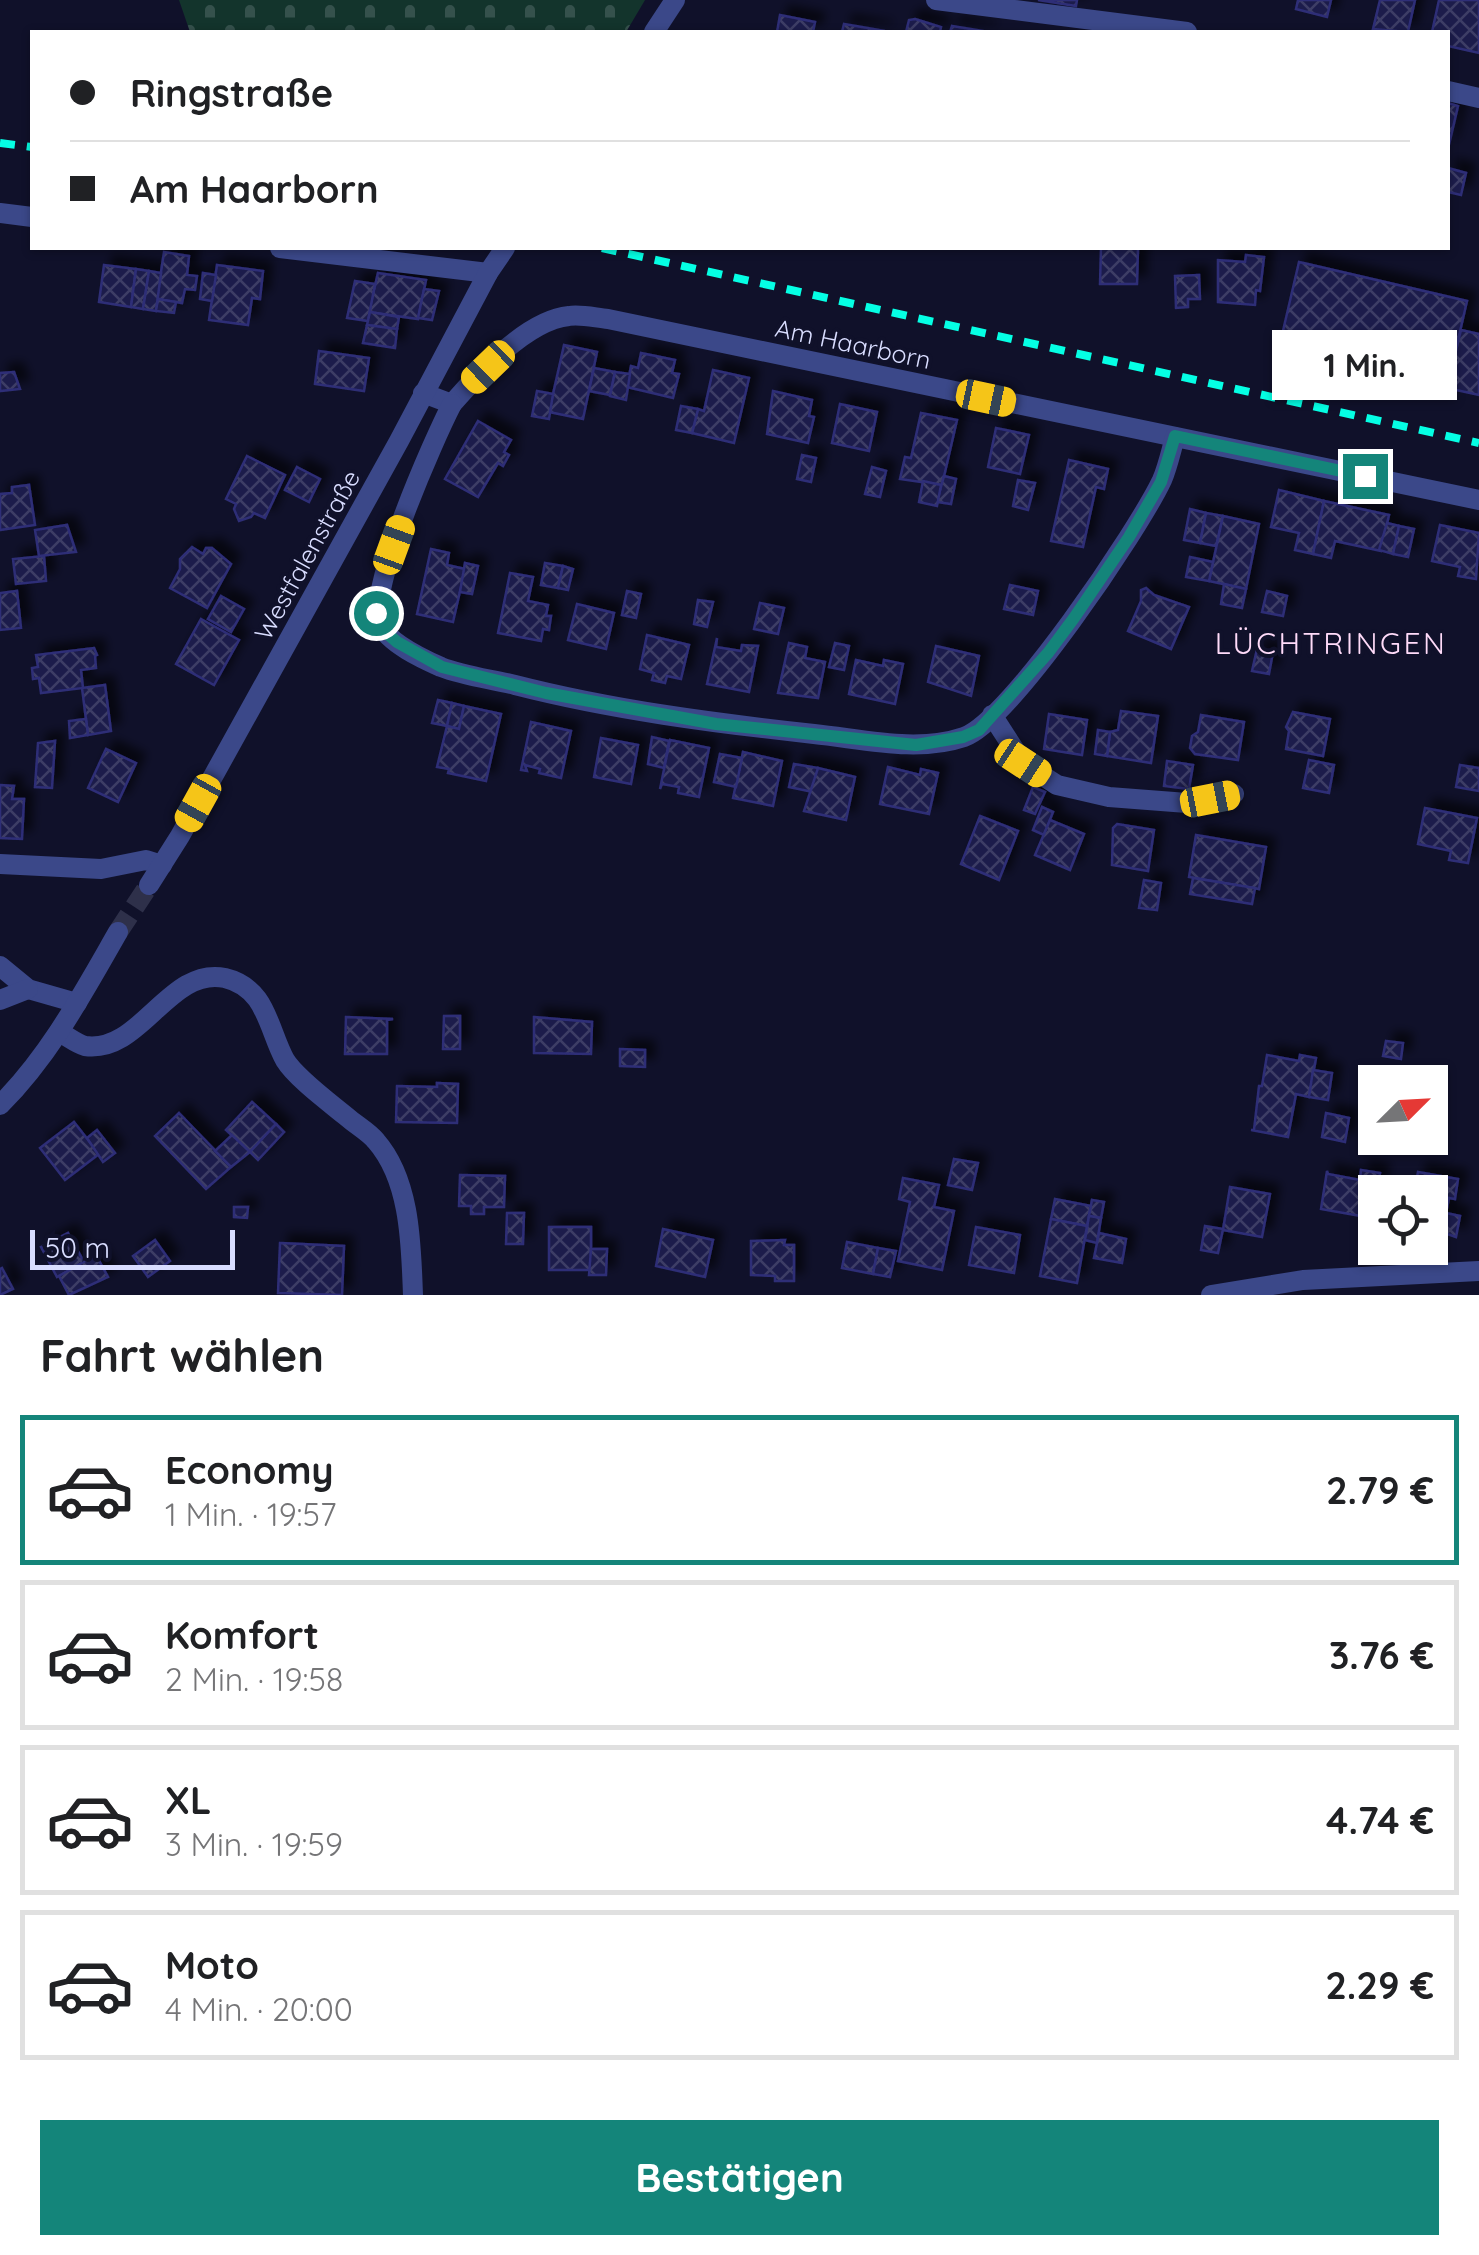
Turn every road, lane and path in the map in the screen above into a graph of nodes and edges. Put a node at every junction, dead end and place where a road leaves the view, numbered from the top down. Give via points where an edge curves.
1 (675, 0) edge
2 (936, 0) edge
3 (655, 30) edge
4 (1171, 30) edge
5 (1450, 91) edge
6 (1479, 98) edge
7 (0, 212) edge
8 (30, 217) edge
9 (297, 250) edge
10 (504, 250) edge
11 (488, 273) junction
12 (423, 393) junction
13 (452, 404) junction
14 (1175, 436) junction
15 (1479, 500) edge
16 (992, 715) junction
17 (1234, 794) dead end
18 (0, 864) edge
19 (162, 865) junction
20 (149, 885) tunnel mouth
21 (118, 932) tunnel mouth
22 (0, 966) edge
23 (28, 989) junction
24 (0, 1000) edge
25 (77, 1004) junction
26 (59, 1032) junction
27 (0, 1104) edge
28 (1479, 1272) edge
29 (413, 1295) edge
30 (1211, 1295) edge

1 - 3 street
2 - 4 street
5 - 6 street
7 - 8 street
9 - 11 street
10 - 11 street, Westfalenstraße
11 - 12 street, Westfalenstraße
12 - 13 street
12 - 19 street, Westfalenstraße
13 - 14 street, Am Haarborn via 516,340 568,316
13 - 16 street, Am Haarborn via 424,462 376,613 397,642 442,667 476,676 716,724 916,745 963,737
14 - 15 street, Am Haarborn
14 - 16 street via 1161,482 1129,537 1048,653
16 - 17 street via 1023,763 1056,785 1187,803
18 - 19 street
19 - 20 street, Westfalenstraße
21 - 25 street
22 - 23 street
23 - 24 street
23 - 25 street
25 - 26 street
26 - 27 street
26 - 29 street via 83,1046 101,1046 200,980 223,978 249,988 267,1011 286,1063 377,1142 399,1182
28 - 30 street via 1303,1280

